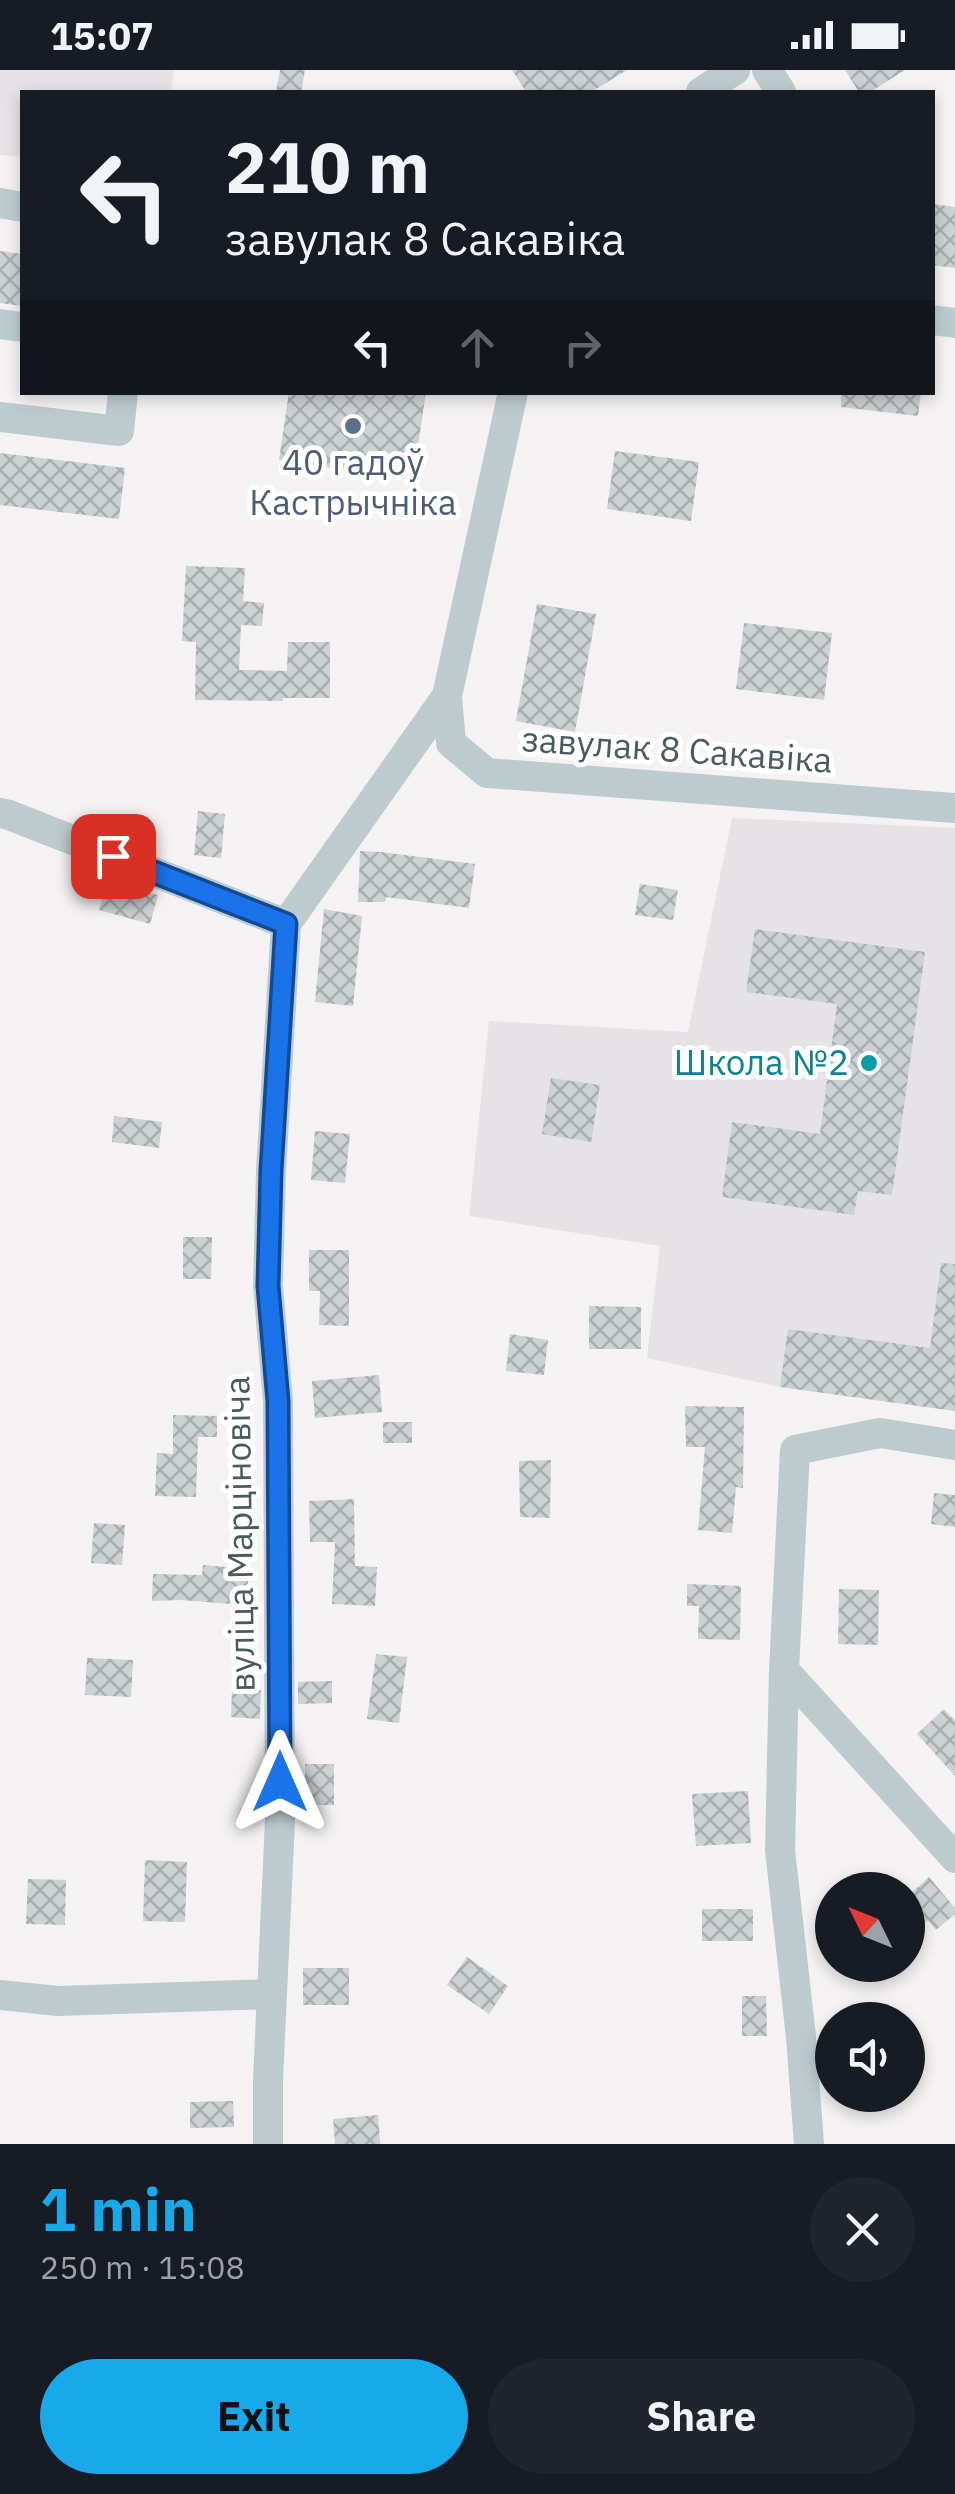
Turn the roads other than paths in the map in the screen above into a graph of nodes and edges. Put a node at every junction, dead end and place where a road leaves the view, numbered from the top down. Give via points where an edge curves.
1 (736, 70) edge
2 (704, 90) edge
3 (122, 395) edge
4 (512, 395) edge
5 (0, 417) edge
6 (447, 696) junction
7 (955, 808) edge
8 (0, 813) edge
9 (286, 924) junction
10 (955, 1445) edge
11 (784, 1670) junction
12 (955, 1858) edge
13 (272, 1994) junction
14 (0, 1996) edge
15 (268, 2144) edge
16 (810, 2144) edge

1 - 2 street
3 - 5 street via 119,431
4 - 6 street
6 - 7 street, завулак 8 Сакавіка via 451,743 487,774
6 - 9 street
8 - 9 street
9 - 13 street, вуліца Марціновіча via 268,1286 278,1401 280,1820
10 - 11 street via 880,1433 795,1450
11 - 12 street
11 - 16 street via 780,1850
13 - 14 street via 58,2001
13 - 15 street, вуліца Марціновіча

